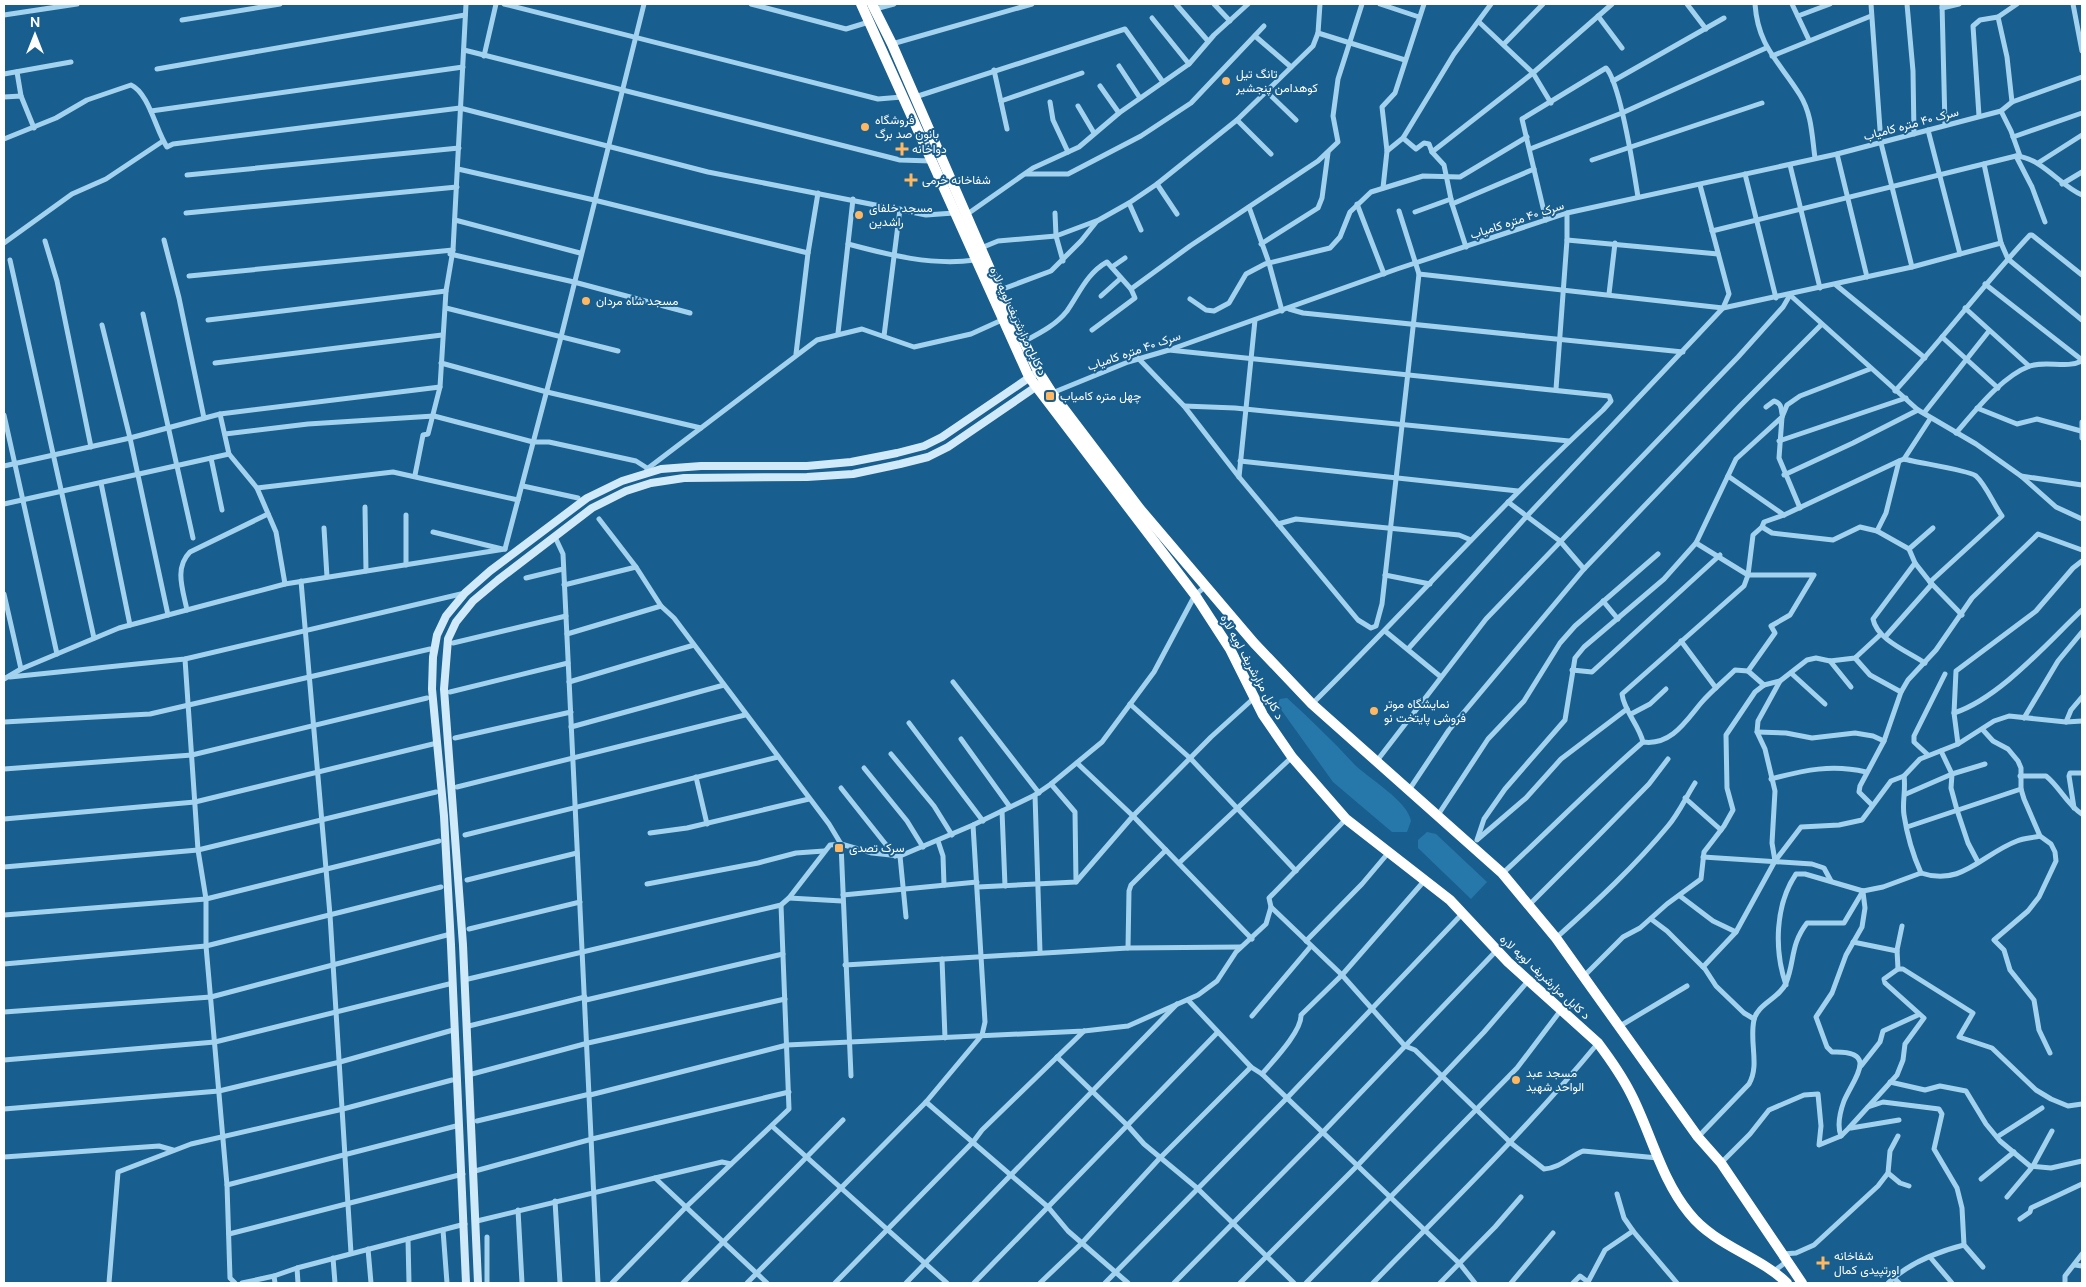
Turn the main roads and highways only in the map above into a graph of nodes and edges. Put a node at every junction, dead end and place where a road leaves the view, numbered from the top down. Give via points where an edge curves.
1 (861, 4) edge
2 (873, 7) edge
3 (1038, 371) junction
4 (1029, 378) junction
5 (1045, 380) junction
6 (1035, 388) junction
7 (455, 815) junction
8 (444, 816) junction
9 (466, 1283) edge
10 (478, 1283) edge
11 (1786, 1283) edge
12 (1802, 1283) edge

1 - 4 highway, د کابل مزارشریف لویه لاره
2 - 3 highway, د کابل مزارشریف لویه لاره
3 - 4 main road
3 - 5 highway, د کابل مزارشریف لویه لاره
4 - 6 highway, د کابل مزارشریف لویه لاره
4 - 8 main road via 924,446 851,462 807,466 701,466 647,470 586,498 465,593 446,616 437,635 432,689
5 - 6 main road
5 - 12 highway, د کابل مزارشریف لویه لاره via 1123,487 1205,587 1312,704 1409,791 1475,843 1502,873 1584,976 1698,1137 1721,1164
6 - 7 main road via 974,431 928,457 853,474 663,480 592,508 473,601 456,622 448,639 444,689
6 - 11 highway, د کابل مزارشریف لویه لاره via 1195,594 1230,649 1263,715 1292,757 1346,819 1463,913 1528,981 1598,1043 1631,1093 1658,1158 1688,1212 1704,1230 1774,1271
7 - 8 main road
7 - 10 main road
8 - 9 main road

